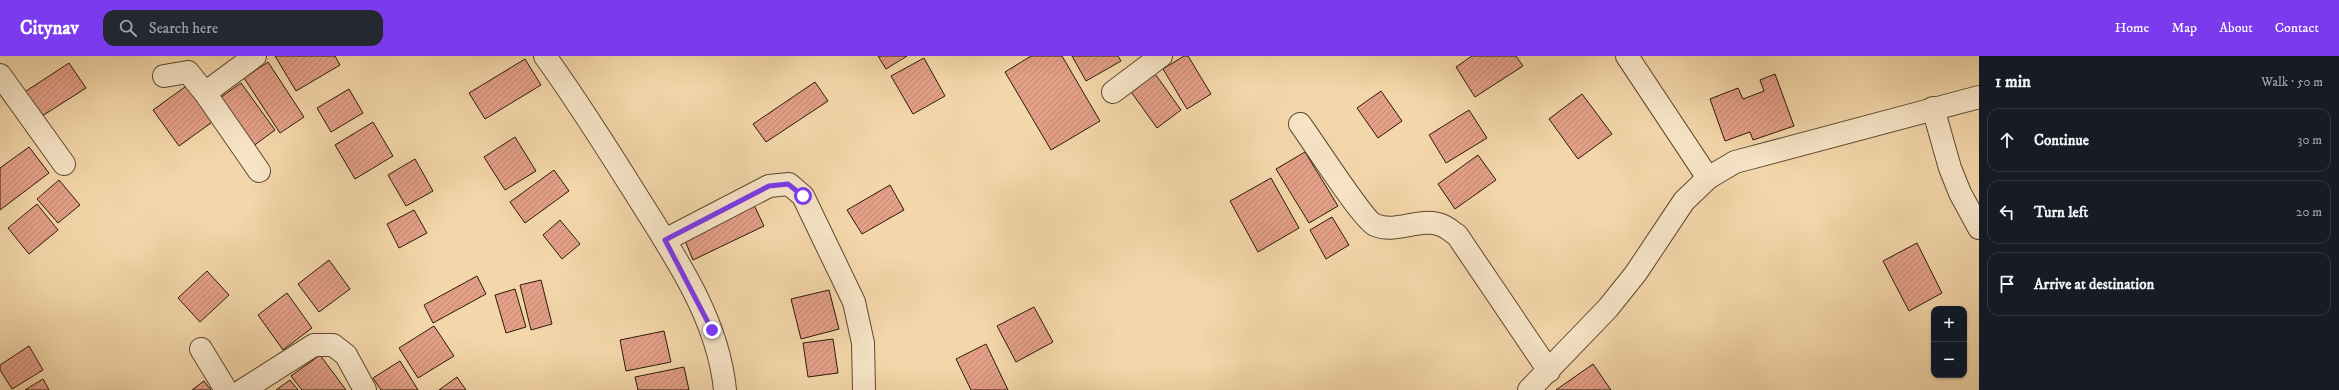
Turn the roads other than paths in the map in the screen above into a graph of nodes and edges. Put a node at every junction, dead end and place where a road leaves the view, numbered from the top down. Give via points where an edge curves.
1 (255, 56) edge
2 (545, 56) edge
3 (1161, 56) edge
4 (1627, 56) edge
5 (0, 75) edge
6 (164, 76) dead end
7 (1113, 92) dead end
8 (205, 93) junction
9 (1979, 96) edge
10 (1934, 108) junction
11 (1300, 124) dead end
12 (64, 164) dead end
13 (259, 171) dead end
14 (1708, 178) junction
15 (1979, 228) edge
16 (665, 240) junction
17 (201, 348) dead end
18 (1549, 371) junction
19 (226, 390) edge
20 (243, 390) edge
21 (365, 390) edge
22 (725, 390) edge
23 (864, 390) edge
24 (1529, 390) edge

1 - 8 street
2 - 16 street via 582,107
3 - 7 street
4 - 14 street
5 - 12 street
6 - 8 street via 188,72
8 - 13 street
9 - 10 street
10 - 14 street via 1735,162
10 - 15 street via 1950,168
11 - 18 street via 1360,210 1374,225 1394,227 1424,222 1441,225 1457,235
14 - 18 street via 1684,200 1636,273 1608,308
16 - 22 street via 712,330 723,368
16 - 23 street via 769,186 788,184 803,196 854,302 864,343
17 - 19 street
18 - 24 street
20 - 21 street via 314,345 333,344 346,356

